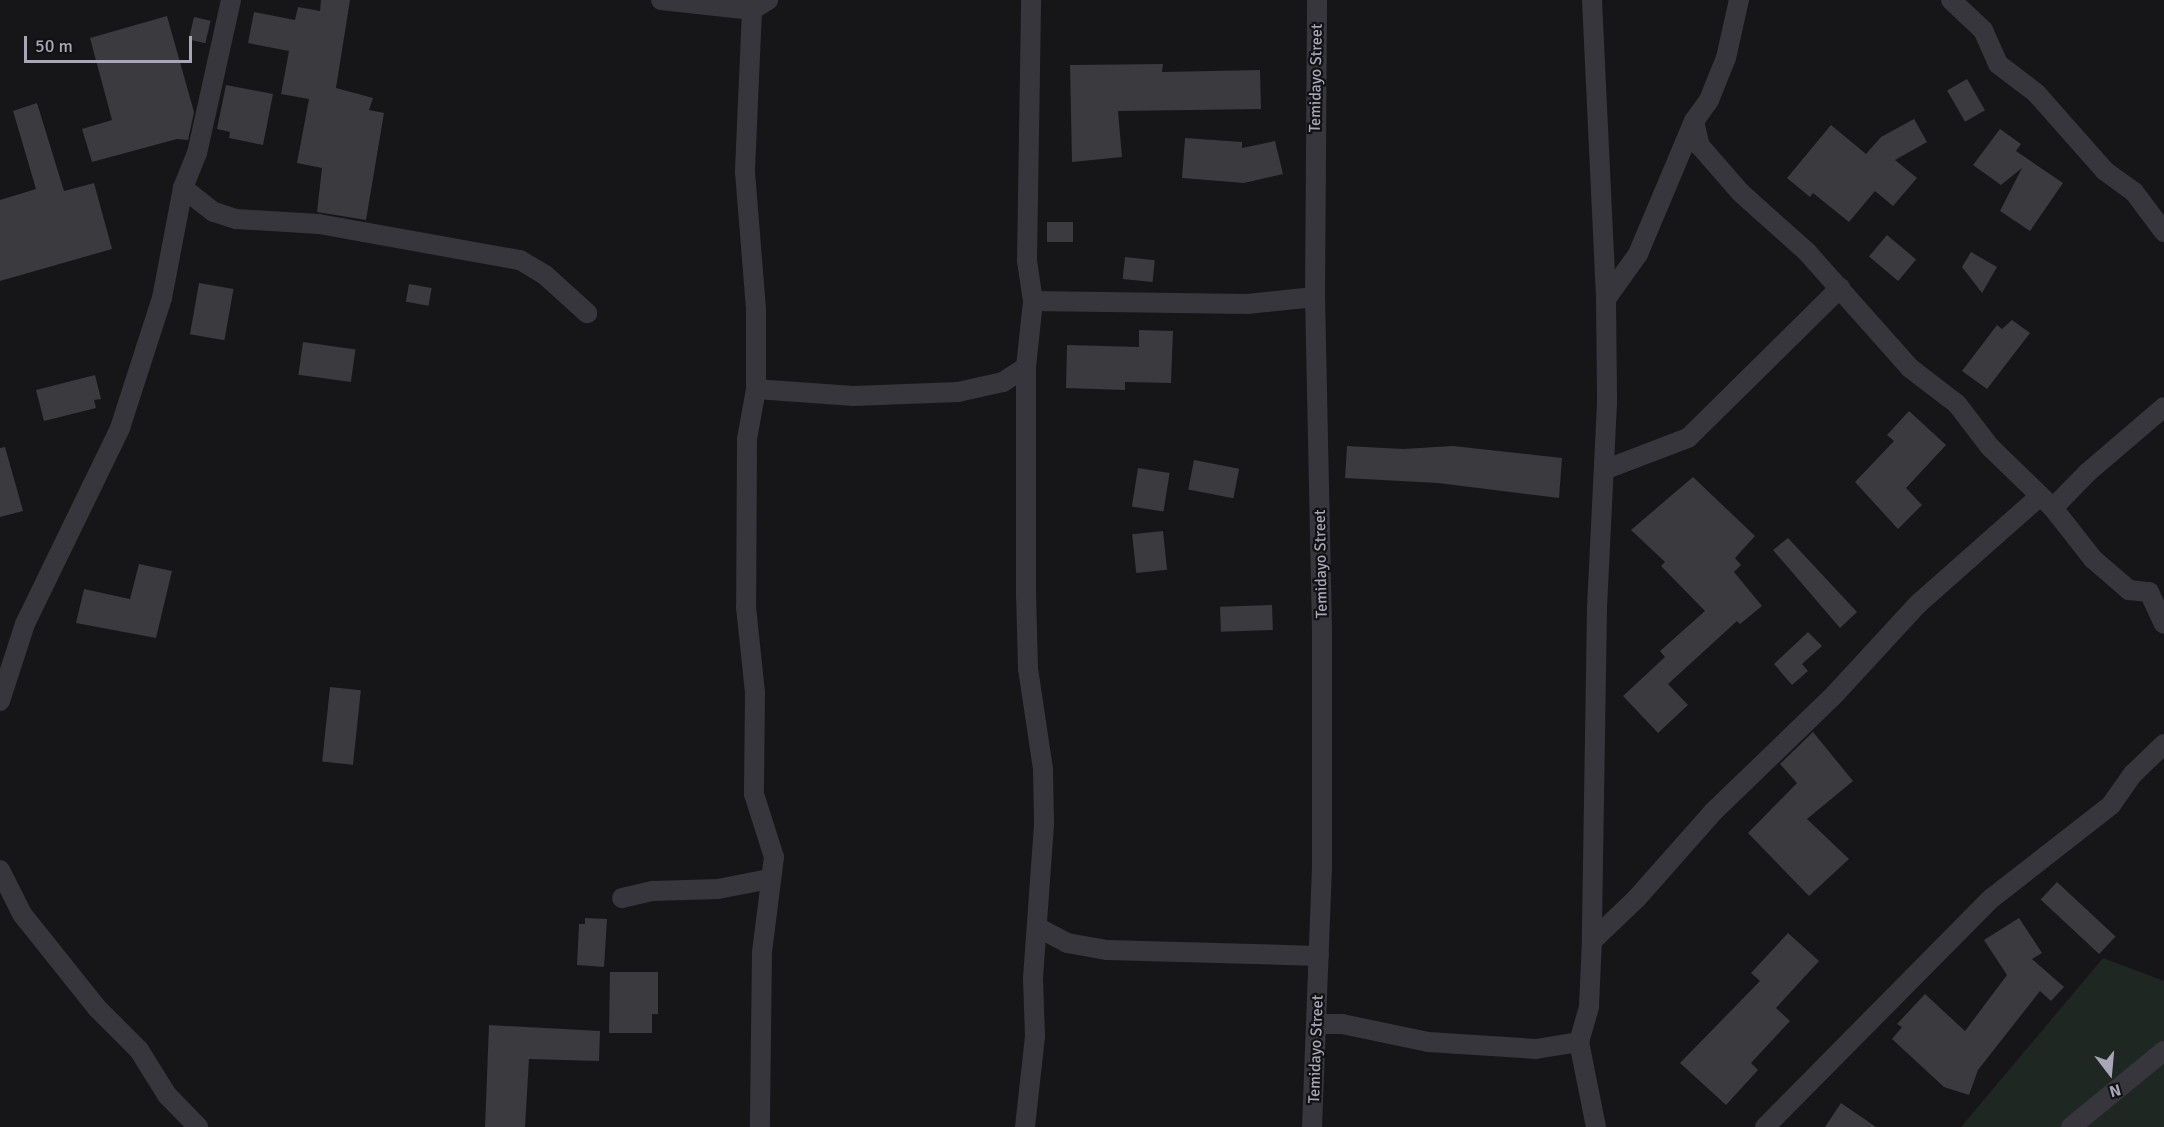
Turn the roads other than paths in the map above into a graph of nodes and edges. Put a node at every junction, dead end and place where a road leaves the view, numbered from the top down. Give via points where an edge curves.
1 (231, 0) edge
2 (661, 0) edge
3 (1317, 0) edge
4 (1592, 0) edge
5 (1739, 0) edge
6 (1951, 0) edge
7 (1026, 4) edge
8 (760, 5) edge
9 (1694, 121) junction
10 (183, 188) junction
11 (2164, 232) edge
12 (1840, 288) junction
13 (1315, 297) junction
14 (1606, 299) junction
15 (1033, 301) junction
16 (587, 313) dead end
17 (1026, 367) junction
18 (756, 389) junction
19 (2164, 407) edge
20 (1604, 470) junction
21 (2046, 502) junction
22 (2164, 624) edge
23 (0, 701) edge
24 (2164, 744) edge
25 (0, 870) edge
26 (769, 879) junction
27 (622, 898) dead end
28 (1039, 928) junction
29 (1592, 941) junction
30 (1319, 956) junction
31 (1318, 1024) junction
32 (1579, 1042) junction
33 (2164, 1051) edge
34 (198, 1127) edge
35 (760, 1127) edge
36 (1025, 1127) edge
37 (1312, 1127) edge
38 (1596, 1127) edge
39 (1765, 1127) edge
40 (2071, 1127) edge

1 - 10 street via 197,153
2 - 8 street
3 - 13 street, Temidayo Street
4 - 14 street
5 - 9 street via 1726,58 1709,100
6 - 11 street via 1983,30 1998,64 2036,93 2104,171 2134,192
7 - 15 street via 1027,261
8 - 18 street via 745,172 756,309
9 - 12 street via 1700,146 1711,160
9 - 14 street via 1638,254
10 - 16 street via 214,212 236,219 319,224 520,260 545,275
10 - 23 street via 162,298 120,428 25,624
12 - 20 street via 1688,438
12 - 21 street via 1910,368 1957,404 1990,447
13 - 15 street via 1247,304
13 - 30 street, Temidayo Street via 1322,630
14 - 20 street
15 - 17 street
17 - 18 street via 992,386 958,392 854,396
17 - 28 street via 1028,669 1043,769
18 - 26 street via 747,439 746,607 755,693 754,794 774,857
19 - 21 street via 2087,473
20 - 29 street
21 - 22 street via 2093,559 2129,590 2149,592
21 - 29 street via 1918,604
24 - 39 street via 2133,774 2111,805 1992,898
25 - 34 street via 21,914 97,1008 140,1050 167,1095
26 - 27 street via 718,889 653,891
26 - 35 street via 762,952
28 - 30 street via 1066,943 1107,950
28 - 36 street via 1033,978 1035,1036
29 - 32 street via 1589,1005
30 - 31 street, Temidayo Street
31 - 32 street via 1342,1024 1428,1042 1536,1048
31 - 37 street, Temidayo Street
32 - 38 street
33 - 40 street

